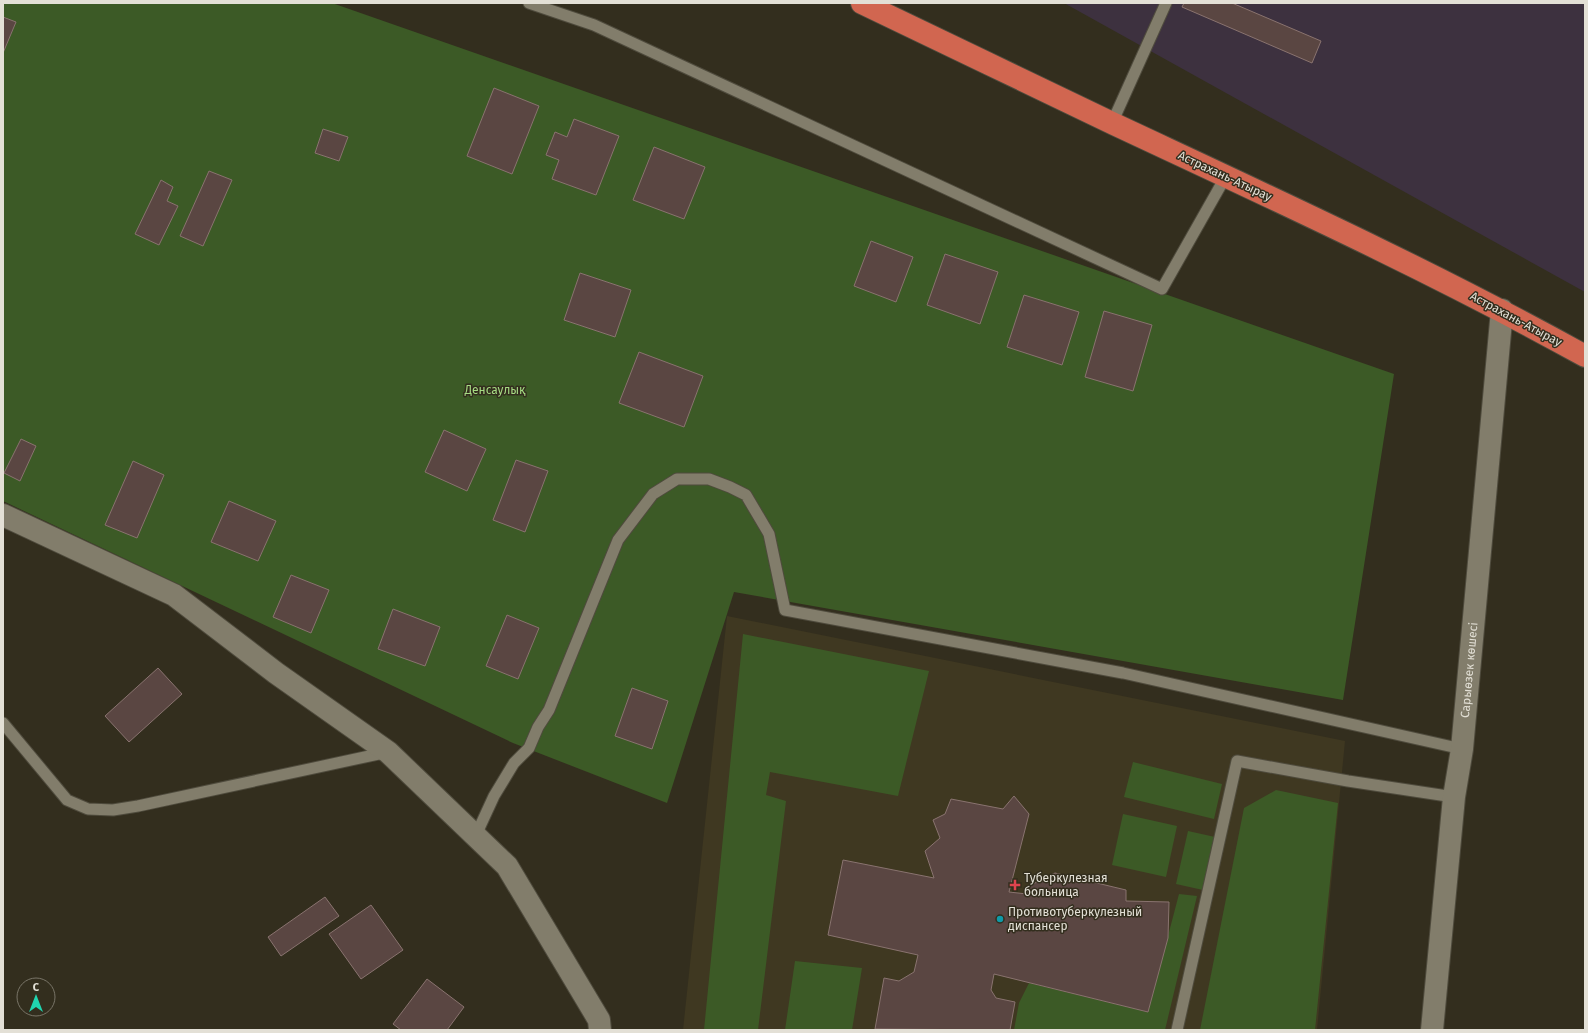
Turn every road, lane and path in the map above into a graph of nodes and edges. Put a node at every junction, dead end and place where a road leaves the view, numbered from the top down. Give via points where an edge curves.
1 (529, 3) edge
2 (862, 3) edge
3 (1166, 3) edge
4 (1112, 123) junction
5 (1226, 176) junction
6 (1502, 310) junction
7 (1585, 356) edge
8 (3, 515) edge
9 (3, 723) edge
10 (1462, 749) junction
11 (388, 752) junction
12 (1454, 796) junction
13 (476, 835) junction
14 (600, 1030) edge
15 (1177, 1030) edge
16 (1432, 1030) edge

1 - 5 lane via 594,25 1162,289
2 - 4 highway, Астрахань-Атырау
3 - 4 lane
4 - 5 highway, Астрахань-Атырау
5 - 6 highway, Астрахань-Атырау
6 - 7 highway, Астрахань-Атырау
6 - 10 street, Сарыөзек көшесі
8 - 11 street via 174,595 276,673
9 - 11 lane via 67,800 88,809 100,810 138,806
10 - 12 street, Сарыөзек көшесі
10 - 13 lane via 1123,673 785,610 769,534 746,495 709,479 677,479 653,494 618,540 549,710 529,748 514,763 494,796
11 - 13 street
12 - 15 lane via 1348,781 1237,761
12 - 16 street, Сарыөзек көшесі
13 - 14 street via 507,866 599,1020

